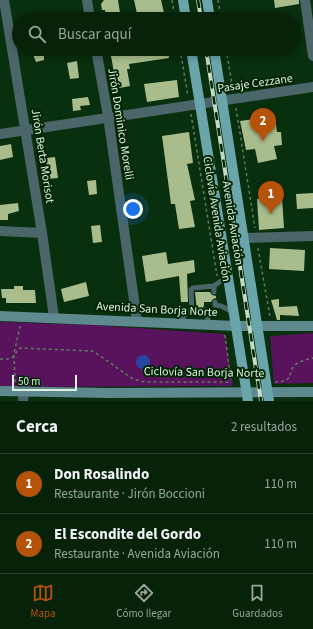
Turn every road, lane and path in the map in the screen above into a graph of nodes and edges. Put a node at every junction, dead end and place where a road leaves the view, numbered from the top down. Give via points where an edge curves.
1 (87, 0) edge
2 (172, 0) edge
3 (183, 0) edge
4 (207, 0) edge
5 (218, 0) edge
6 (304, 0) edge
7 (3, 4) edge
8 (89, 12) edge
9 (174, 12) edge
10 (185, 12) edge
11 (209, 12) edge
12 (221, 12) edge
13 (12, 56) edge
14 (12, 56) edge
15 (97, 56) edge
16 (181, 56) edge
17 (192, 56) edge
18 (215, 56) edge
19 (227, 56) edge
20 (313, 56) edge
21 (313, 87) edge
22 (234, 99) junction
23 (222, 101) junction
24 (200, 104) junction
25 (189, 105) junction
26 (108, 116) junction
27 (25, 130) junction
28 (0, 134) edge
29 (0, 231) edge
30 (42, 233) junction
31 (313, 236) edge
32 (244, 238) junction
33 (256, 238) junction
34 (228, 276) junction
35 (215, 287) junction
36 (234, 312) junction
37 (0, 316) edge
38 (23, 316) junction
39 (54, 317) junction
40 (137, 321) junction
41 (179, 323) junction
42 (209, 325) junction
43 (224, 326) junction
44 (236, 326) junction
45 (313, 326) edge
46 (258, 327) junction
47 (271, 327) junction
48 (14, 354) junction
49 (313, 358) edge
50 (0, 359) edge
51 (231, 382) junction
52 (0, 391) edge
53 (268, 392) edge
54 (313, 392) edge
55 (232, 393) junction
56 (246, 393) edge
57 (21, 395) edge

1 - 8 street
2 - 9 path
3 - 10 main road
4 - 11 main road
5 - 12 path
6 - 20 street
7 - 14 street, Jirón Berta Morisot
13 - 27 street, Jirón Berta Morisot
15 - 26 street, Jirón Dominico Morelli
16 - 25 path, Ciclovía Avenida Aviación
17 - 24 main road, Avenida Aviación
18 - 23 main road, Avenida Aviación
19 - 22 path
21 - 22 street, Pasaje Cezzane
22 - 23 street, Pasaje Cezzane
22 - 33 path
23 - 24 street, Pasaje Cezzane
23 - 32 main road, Avenida Aviación
24 - 25 street, Pasaje Cezzane
24 - 34 main road, Avenida Aviación
25 - 26 street, Pasaje Cezzane
25 - 35 path, Ciclovía Avenida Aviación
26 - 27 street, Pasaje Cezzane
26 - 40 street, Jirón Dominico Morelli
27 - 28 street, Pasaje Cezzane
27 - 30 street, Jirón Berta Morisot
29 - 30 street
30 - 39 street, Jirón Berta Morisot
31 - 33 street
32 - 33 street
32 - 46 main road, Avenida Aviación
33 - 47 path
34 - 35 lane
34 - 36 main road, Avenida Aviación
35 - 41 lane via 193,288 192,311 188,311
36 - 42 lane via 215,304 205,310
36 - 44 main road, Avenida Aviación
37 - 38 main road, Avenida San Borja Norte
38 - 39 main road, Avenida San Borja Norte
38 - 48 path
39 - 40 main road, Avenida San Borja Norte
40 - 41 main road, Avenida San Borja Norte
41 - 42 main road, Avenida San Borja Norte
42 - 43 main road, Avenida San Borja Norte
43 - 44 main road, Avenida San Borja Norte
43 - 51 path
44 - 46 main road, Avenida San Borja Norte
44 - 56 main road, Avenida Aviación
45 - 47 main road, Avenida San Borja Norte
46 - 47 main road, Avenida San Borja Norte
46 - 53 main road, Avenida Aviación
48 - 50 path, Ciclovía San Borja Norte via 11,359
48 - 51 path, Ciclovía San Borja Norte via 20,348 93,351 132,379 144,382
48 - 57 path
49 - 53 path, Ciclovía San Borja Norte via 295,364 290,377
51 - 55 path
51 - 56 path, Ciclovía San Borja Norte
52 - 57 main road
53 - 54 main road
53 - 56 main road
55 - 56 main road
55 - 57 main road

